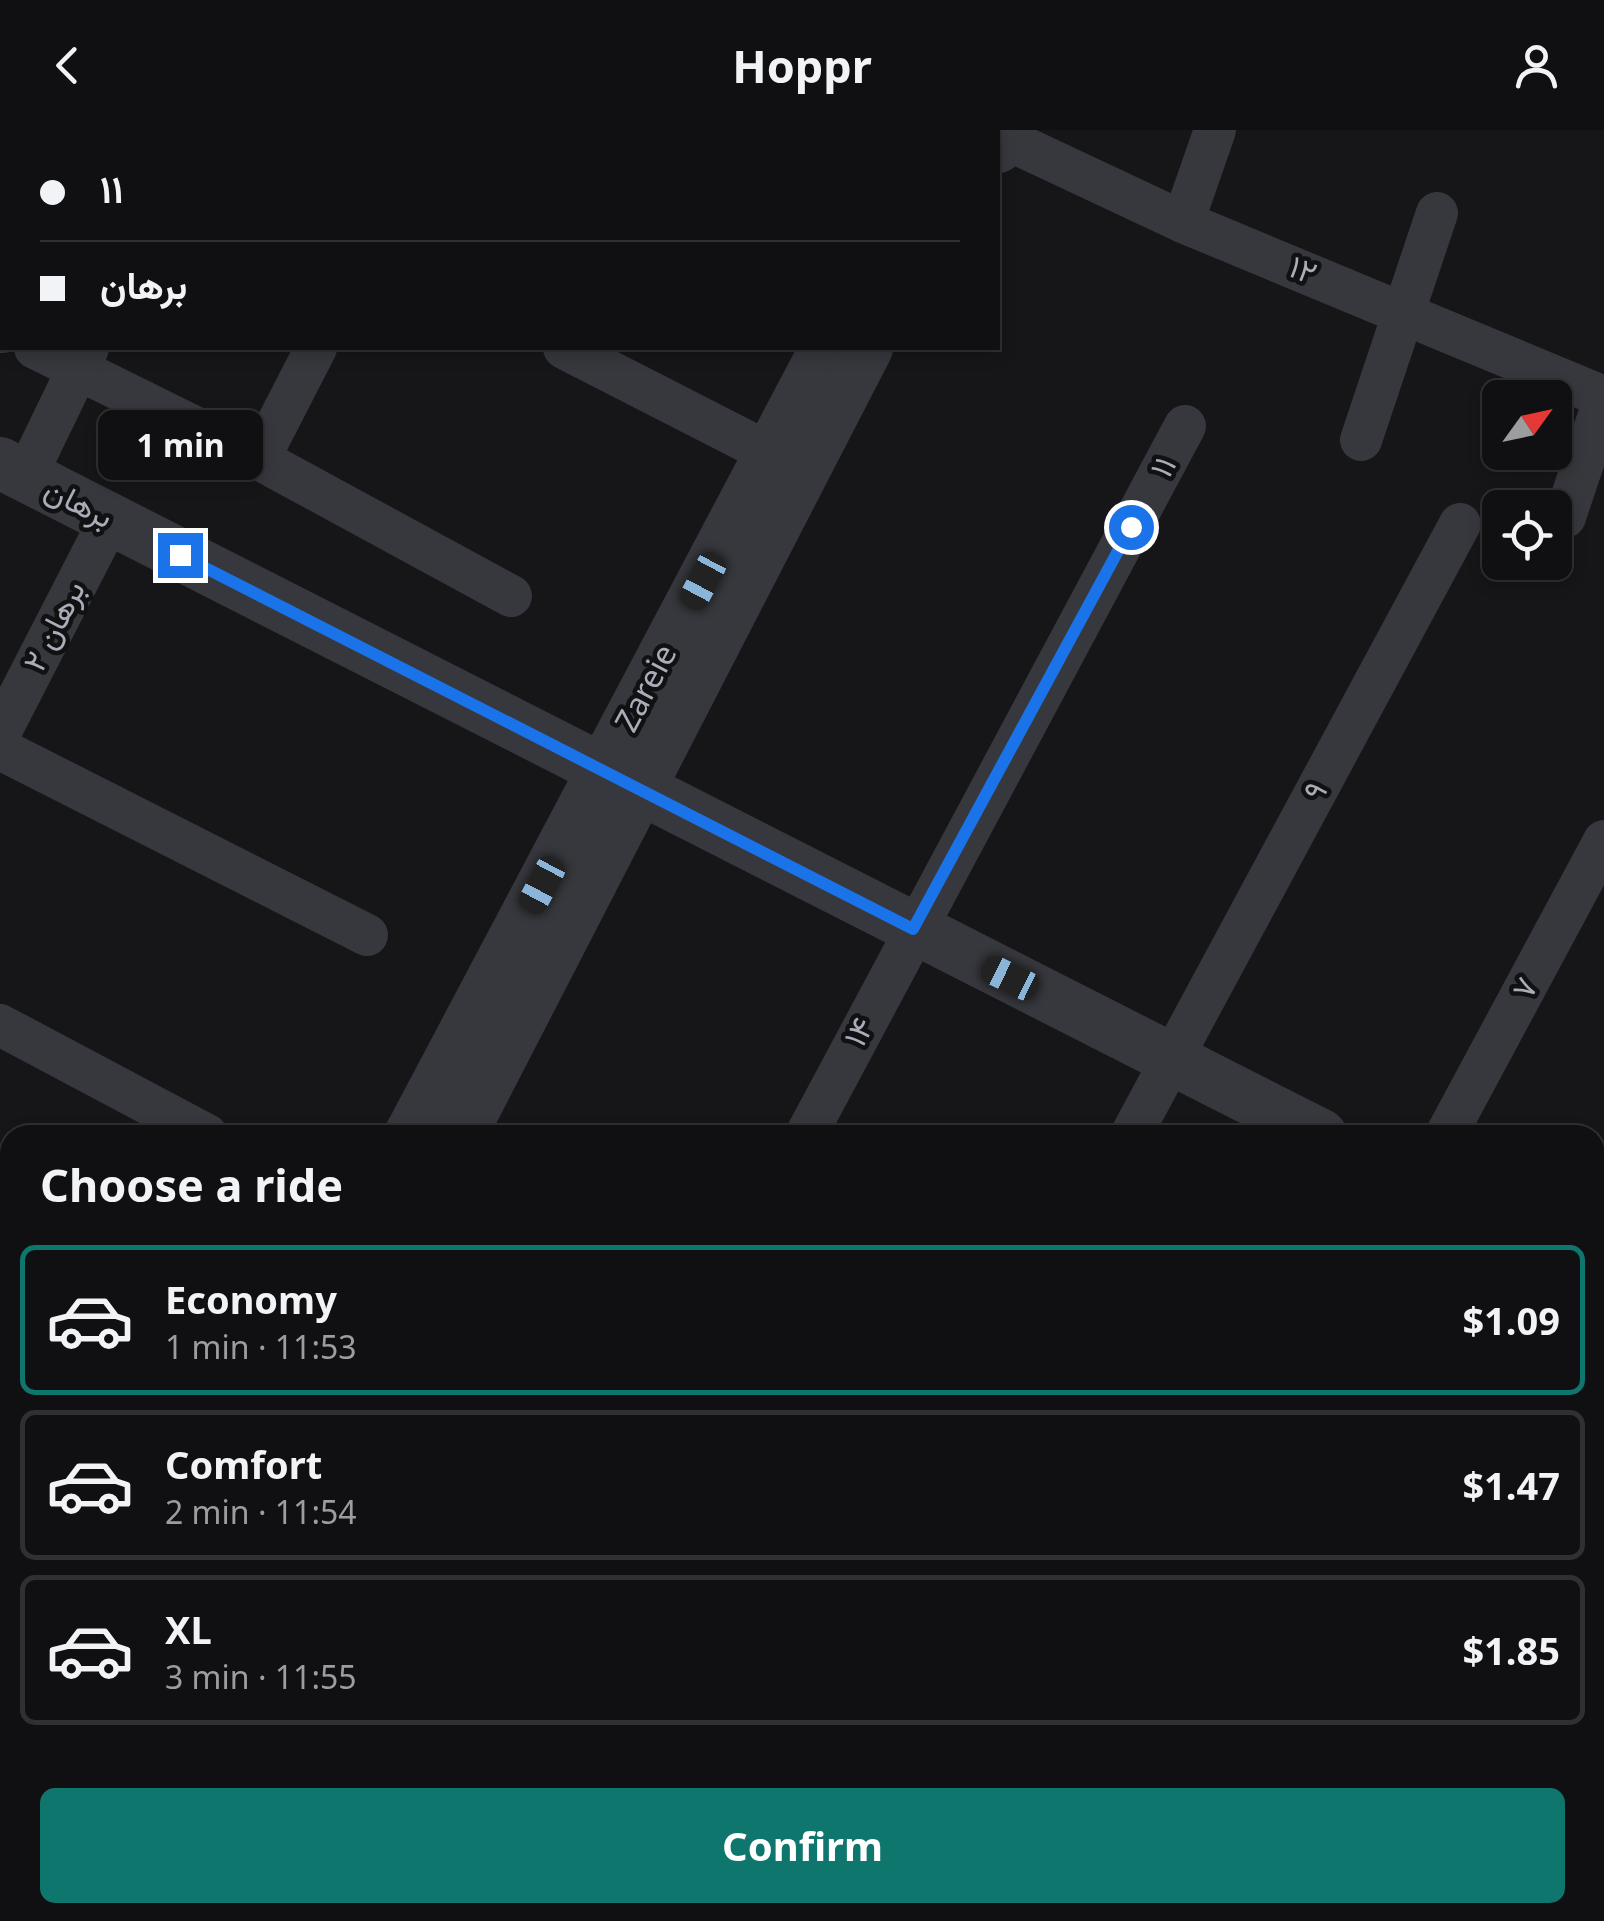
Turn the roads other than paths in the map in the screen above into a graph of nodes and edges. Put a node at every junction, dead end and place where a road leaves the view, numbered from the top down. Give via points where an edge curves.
1 (1215, 130) edge
2 (1004, 138) edge
3 (1436, 214) dead end
4 (1183, 222) junction
5 (1405, 312) junction
6 (44, 350) edge
7 (315, 350) edge
8 (568, 350) edge
9 (825, 350) edge
10 (866, 350) edge
11 (83, 358) edge
12 (1604, 399) edge
13 (1185, 426) dead end
14 (1361, 440) dead end
15 (770, 454) junction
16 (259, 459) junction
17 (13, 470) edge
18 (1572, 498) edge
19 (110, 519) junction
20 (1460, 524) dead end
21 (510, 596) dead end
22 (0, 733) edge
23 (0, 749) edge
24 (620, 782) junction
25 (1604, 841) edge
26 (913, 929) junction
27 (367, 935) dead end
28 (0, 1025) edge
29 (1170, 1058) junction
30 (188, 1125) edge
31 (416, 1125) edge
32 (465, 1125) edge
33 (811, 1125) edge
34 (1135, 1125) edge
35 (1301, 1125) edge
36 (1451, 1125) edge

1 - 4 street
2 - 4 street, ۱۲
3 - 5 street
4 - 5 street, ۱۲
5 - 12 street, ۱۲
5 - 14 street
6 - 11 street
7 - 16 street
8 - 15 street
9 - 15 street, Zareie
10 - 24 street, Zareie
11 - 16 street
11 - 17 street
12 - 18 street
13 - 26 street, ۱۱
15 - 24 street, Zareie
16 - 21 street
17 - 19 street, برهان
19 - 22 street, برهان ۲
19 - 24 street, برهان
20 - 29 street, ۹
23 - 27 street
24 - 26 street, برهان
24 - 31 street, Zareie
24 - 32 street, Zareie
25 - 36 street, ۷
26 - 29 street, برهان
26 - 33 street, ۱۴
28 - 30 street
29 - 34 street
29 - 35 street, برهان

